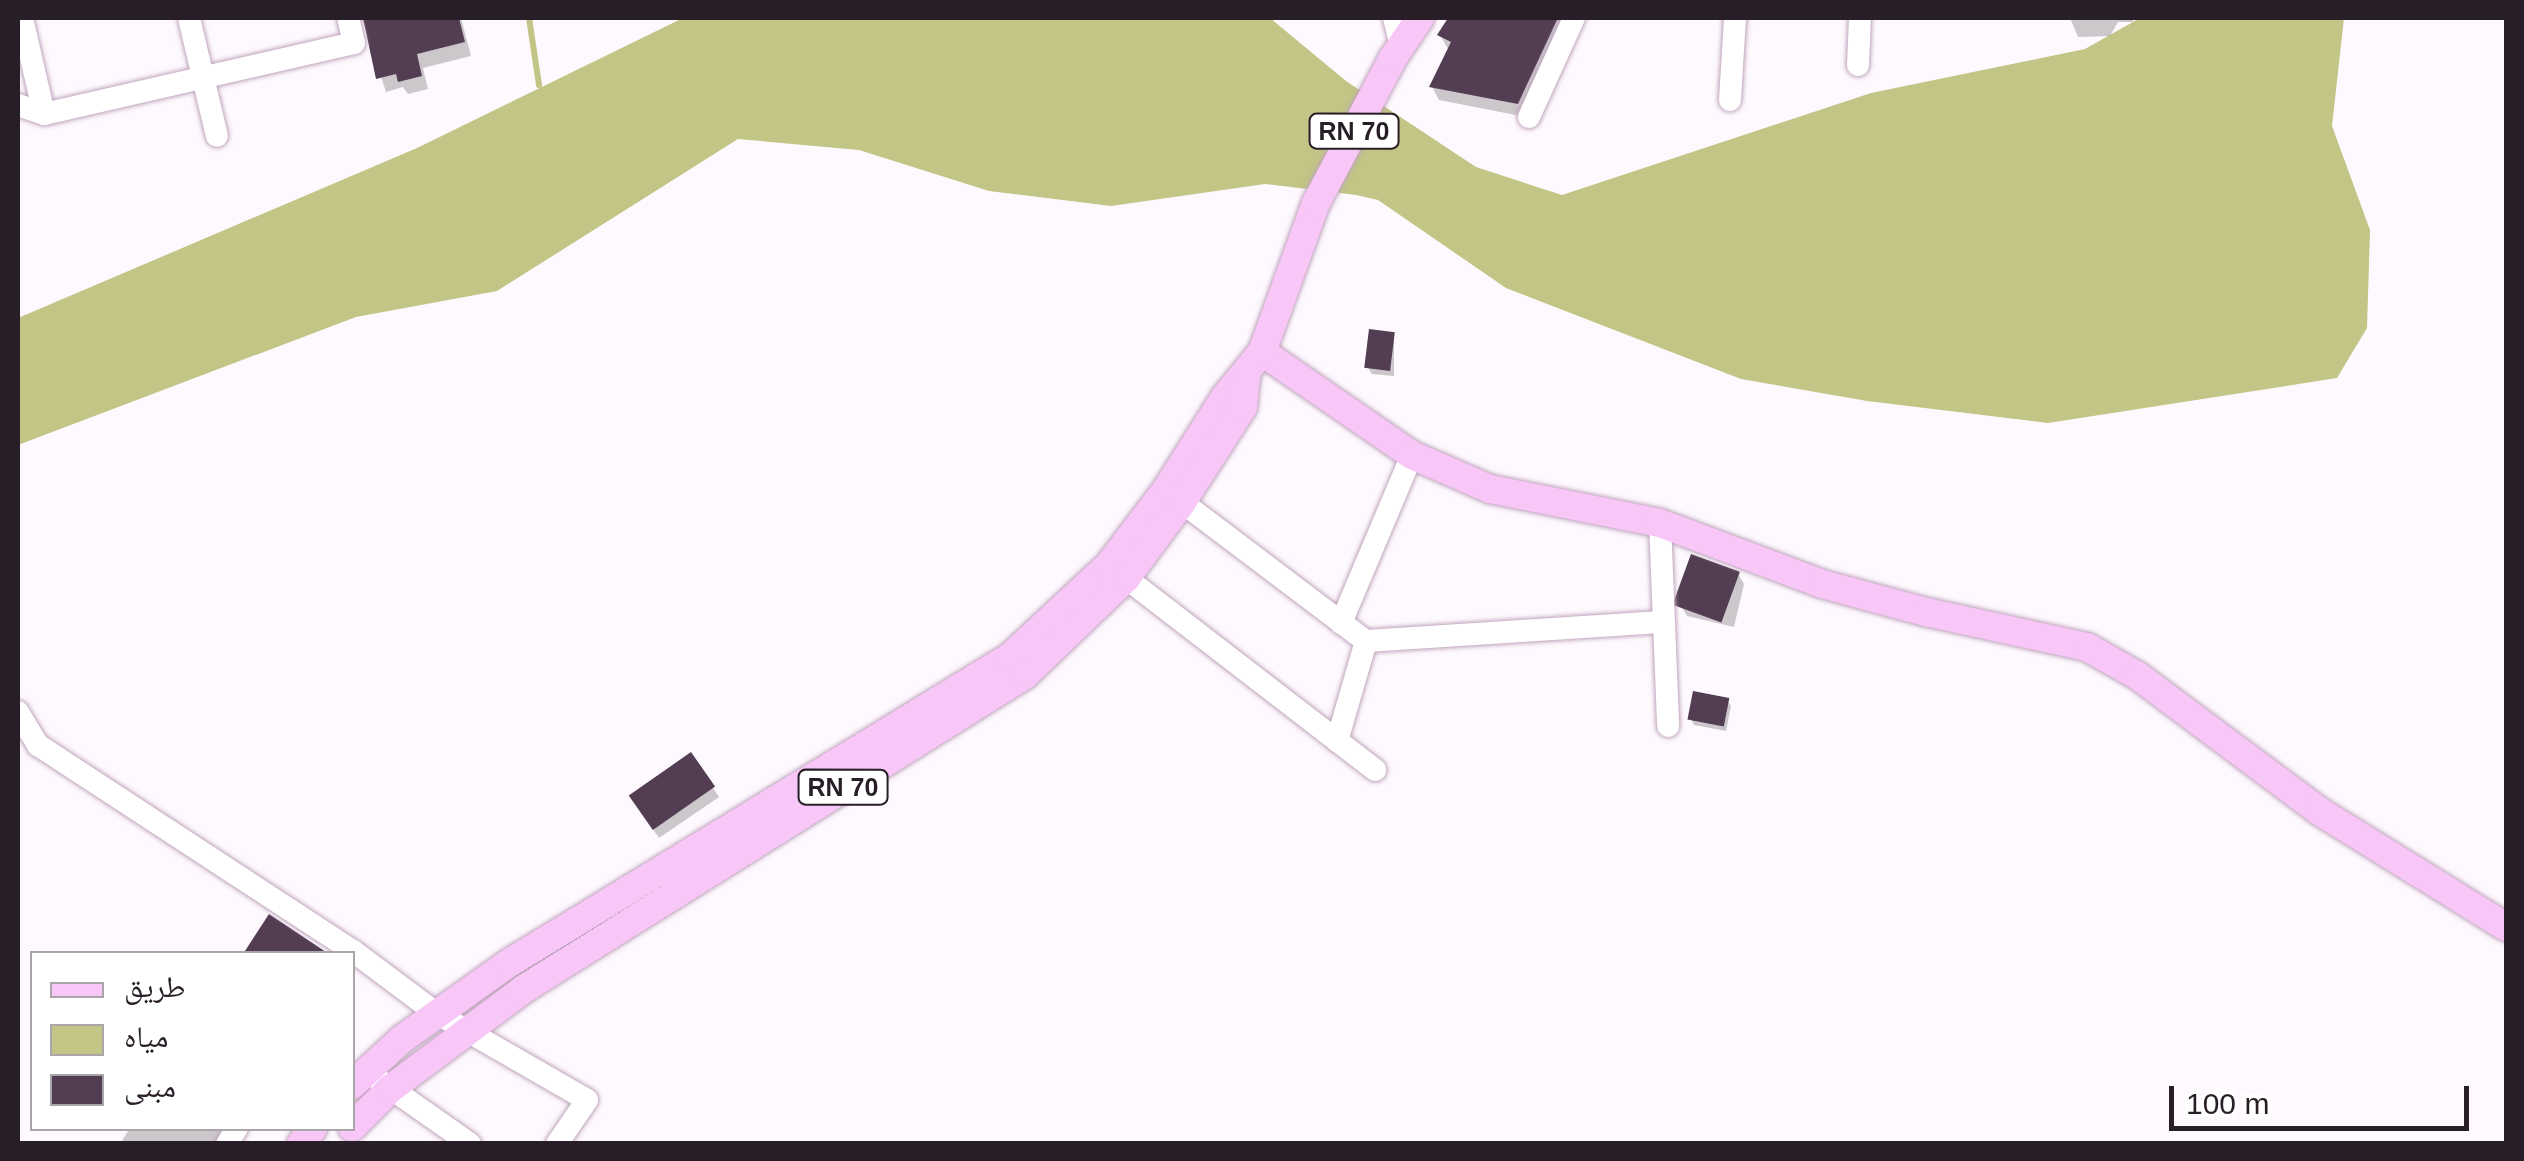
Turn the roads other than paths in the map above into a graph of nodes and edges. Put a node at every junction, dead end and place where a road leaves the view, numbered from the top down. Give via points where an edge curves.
1 (22, 18) edge
2 (190, 18) edge
3 (348, 18) edge
4 (1394, 18) edge
5 (1420, 18) edge
6 (1574, 18) edge
7 (1735, 18) edge
8 (1860, 18) edge
9 (1397, 52) junction
10 (1858, 65) dead end
11 (203, 77) junction
12 (1730, 100) dead end
13 (18, 104) edge
14 (44, 114) junction
15 (1530, 117) dead end
16 (217, 136) dead end
17 (1254, 361) junction
18 (1412, 456) junction
19 (1174, 496) junction
20 (1660, 523) junction
21 (1118, 572) junction
22 (1661, 622) junction
23 (1341, 623) junction
24 (1366, 642) junction
25 (18, 712) edge
26 (1668, 726) dead end
27 (1338, 741) junction
28 (1375, 770) dead end
29 (746, 833) junction
30 (2506, 926) edge
31 (350, 951) edge
32 (355, 954) edge
33 (436, 1013) junction
34 (469, 1031) junction
35 (359, 1077) edge
36 (390, 1089) junction
37 (355, 1125) edge
38 (470, 1144) edge
39 (556, 1144) edge

1 - 14 street
2 - 11 street
3 - 11 street via 354,43
4 - 9 street
5 - 9 main road, RN 70
6 - 15 street
7 - 12 street
8 - 10 street
9 - 17 main road, RN 70 via 1316,203
11 - 14 street
11 - 16 street
13 - 14 street
17 - 18 main road
17 - 19 main road, RN 70 via 1225,396
18 - 20 main road via 1490,489
18 - 23 street
19 - 21 main road, RN 70
19 - 23 street
20 - 22 street
20 - 30 main road via 1822,584 2086,647 2138,676 2319,812
21 - 27 street
21 - 29 main road, RN 70 via 1018,666
22 - 24 street
22 - 26 street
23 - 24 street
24 - 27 street
25 - 31 street via 38,746
27 - 28 street
29 - 33 main road, RN 70 via 510,963
29 - 34 main road, RN 70
32 - 33 street
33 - 34 street
33 - 35 main road, RN 70
34 - 36 main road, RN 70
34 - 39 street via 587,1100
35 - 36 street
36 - 37 main road, RN 70
36 - 38 street

